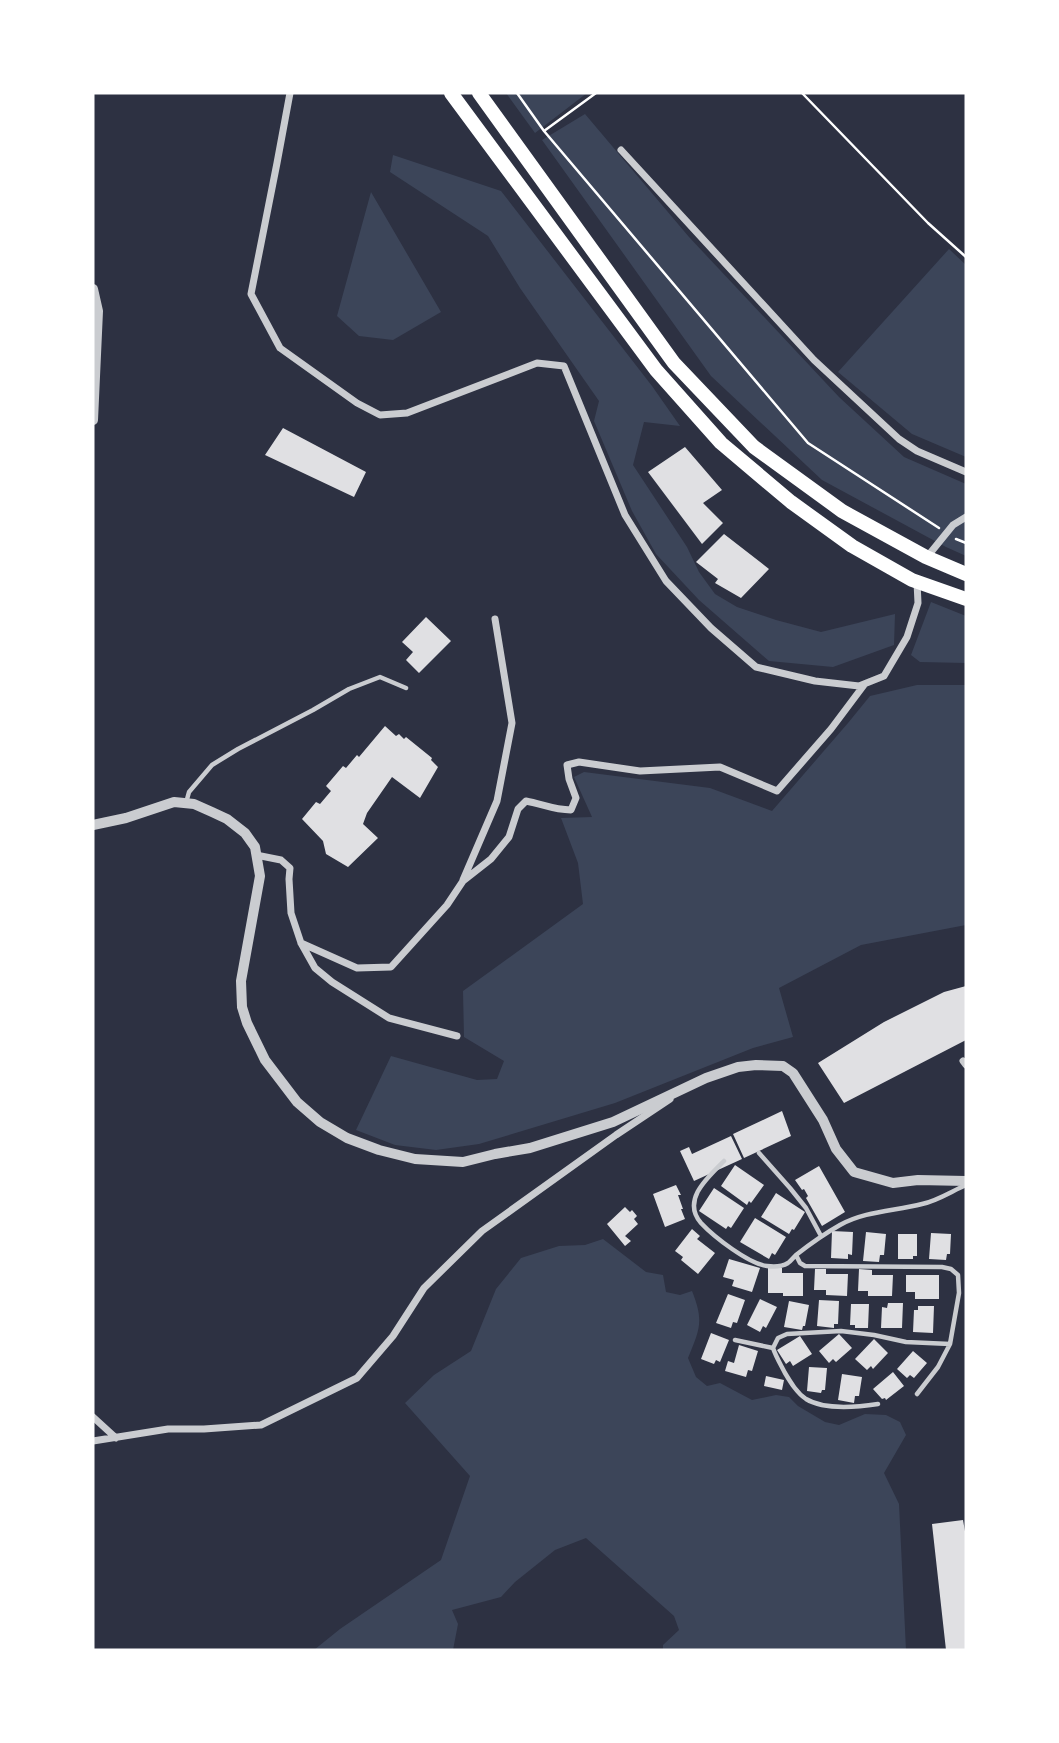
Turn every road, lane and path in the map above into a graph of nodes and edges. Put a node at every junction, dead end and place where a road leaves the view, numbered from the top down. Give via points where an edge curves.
1 (290, 93) edge
2 (451, 93) edge
3 (480, 93) edge
4 (517, 93) edge
5 (596, 93) edge
6 (802, 93) edge
7 (544, 131) junction
8 (621, 150) dead end
9 (966, 257) edge
10 (93, 289) edge
11 (93, 419) edge
12 (966, 472) edge
13 (966, 517) edge
14 (946, 533) junction
15 (966, 543) edge
16 (926, 557) junction
17 (966, 574) edge
18 (917, 582) junction
19 (966, 599) edge
20 (495, 619) dead end
21 (865, 683) junction
22 (406, 688) dead end
23 (186, 804) junction
24 (93, 825) edge
25 (256, 855) junction
26 (463, 881) junction
27 (301, 943) junction
28 (457, 1036) dead end
29 (682, 1091) junction
30 (759, 1153) dead end
31 (724, 1161) dead end
32 (966, 1183) edge
33 (821, 1236) junction
34 (796, 1255) junction
35 (735, 1340) dead end
36 (950, 1344) junction
37 (773, 1348) junction
38 (917, 1394) dead end
39 (878, 1404) dead end
40 (93, 1417) edge
41 (116, 1438) junction
42 (93, 1441) edge

1 - 21 street via 251,294 280,348 380,415 407,413 537,363 564,366 625,515 666,581 756,667 815,681
2 - 18 highway via 656,370 721,443 852,546
3 - 16 highway via 674,363 754,447 842,512
4 - 7 path
5 - 7 path
6 - 9 path
7 - 14 path via 808,443
8 - 12 street via 814,360 899,439
10 - 11 street via 98,311
13 - 14 street
14 - 15 path
14 - 16 street
16 - 17 highway
18 - 19 highway
18 - 21 street via 918,603 907,637 884,676
20 - 26 street via 512,723 497,801
21 - 26 street via 777,791 720,767 640,771 579,762 567,765 576,798 571,810 526,801 518,809 509,837
22 - 23 lane via 380,677 349,689 212,765 189,792
23 - 24 street via 174,802
23 - 25 street via 227,819 245,833
25 - 27 street via 281,860 290,868 291,913
25 - 29 street via 260,876 241,981 247,1023 265,1060 298,1102 347,1138 415,1159 463,1162 613,1122
26 - 27 street via 391,967 357,968
27 - 28 street via 315,968 389,1018
29 - 32 street via 738,1067 783,1066 793,1073 854,1172 893,1183
29 - 41 street via 482,1231 425,1289 357,1378 261,1425 168,1429
30 - 33 lane via 798,1198
31 - 34 lane via 697,1192 695,1216 725,1244 765,1266 786,1264
32 - 33 lane via 925,1204 851,1220
33 - 34 lane
34 - 36 lane via 805,1266 951,1269 960,1284
35 - 37 lane
36 - 37 lane via 841,1331 787,1334 778,1338
36 - 38 lane
37 - 39 lane via 805,1399 831,1406
40 - 41 street
41 - 42 street

